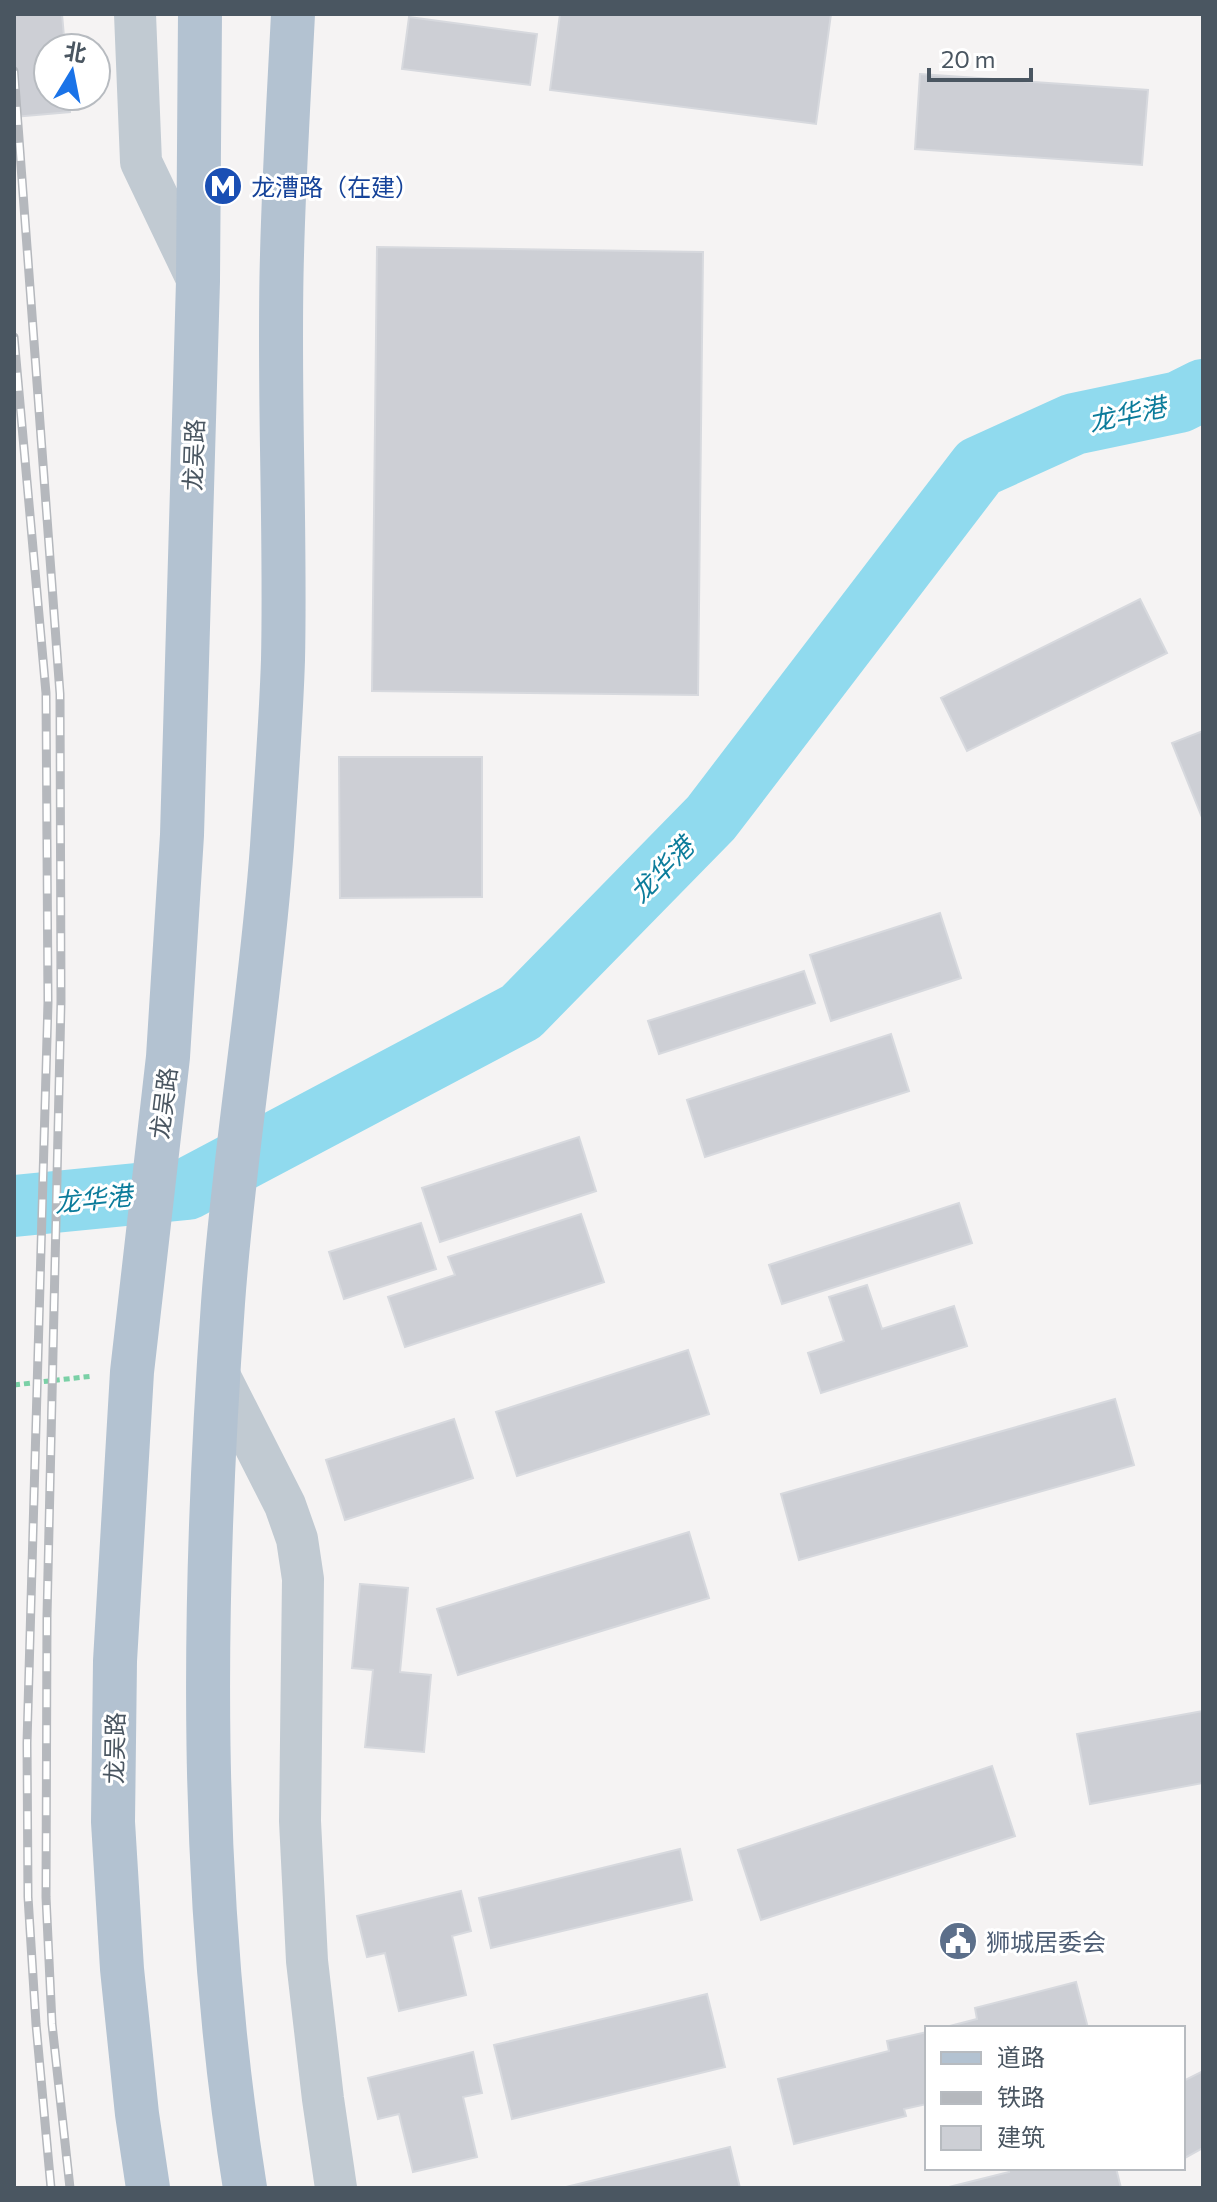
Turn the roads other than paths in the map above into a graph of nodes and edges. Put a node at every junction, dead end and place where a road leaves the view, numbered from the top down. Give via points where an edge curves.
1 (135, 14) edge
2 (200, 14) edge
3 (293, 14) edge
4 (198, 281) junction
5 (219, 1375) junction
6 (148, 2188) edge
7 (245, 2188) edge
8 (336, 2188) edge

1 - 4 street via 141,162
2 - 4 main road, 龙吴路
3 - 5 main road via 282,256 283,660 271,854
4 - 6 main road, 龙吴路 via 182,835 168,1057 132,1372 116,1646 113,1822 122,1969
5 - 7 main road via 207,1664 209,1818 231,2103
5 - 8 street via 285,1505 303,1579 300,1821 307,1961

